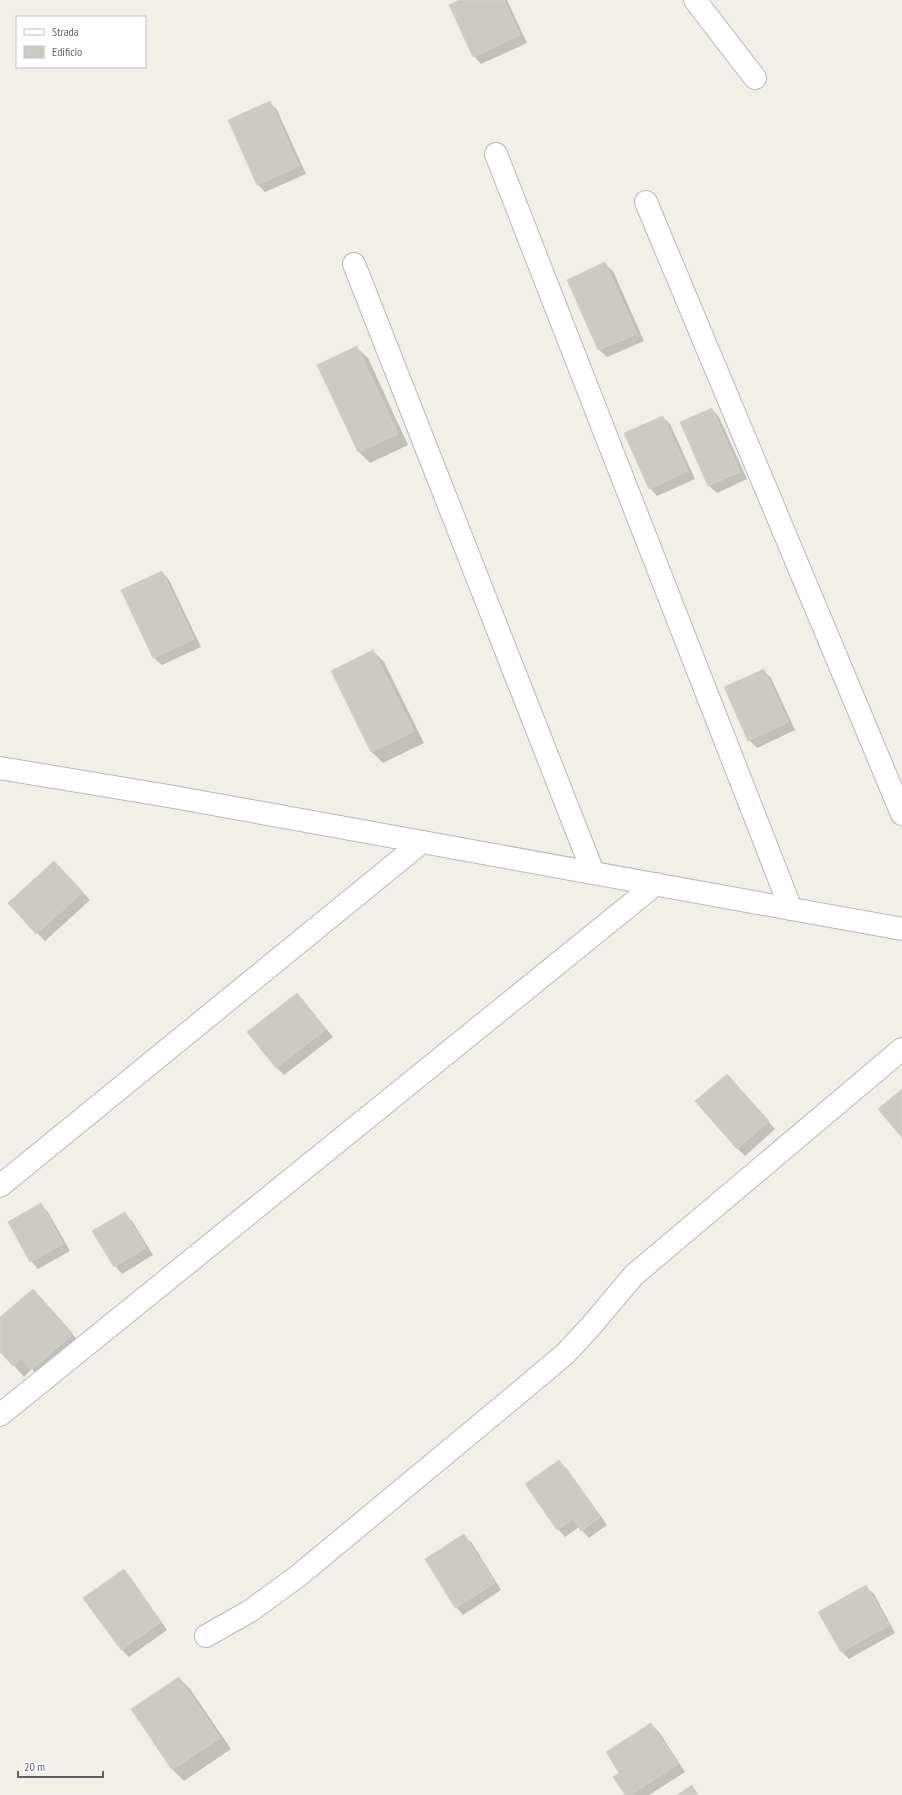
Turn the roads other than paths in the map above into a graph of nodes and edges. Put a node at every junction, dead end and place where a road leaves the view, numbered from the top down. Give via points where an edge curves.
1 (695, 0) edge
2 (755, 78) dead end
3 (496, 154) dead end
4 (646, 202) dead end
5 (354, 264) dead end
6 (0, 768) edge
7 (902, 814) edge
8 (422, 842) junction
9 (593, 872) junction
10 (656, 884) junction
11 (791, 909) junction
12 (902, 930) edge
13 (902, 1049) edge
14 (0, 1186) edge
15 (0, 1415) edge
16 (206, 1636) dead end

1 - 2 street
3 - 11 street
4 - 7 street
5 - 9 street
6 - 8 street
8 - 9 street
8 - 14 street
9 - 10 street
10 - 11 street
10 - 15 street
11 - 12 street
13 - 16 street via 634,1275 565,1354 298,1576 250,1611

